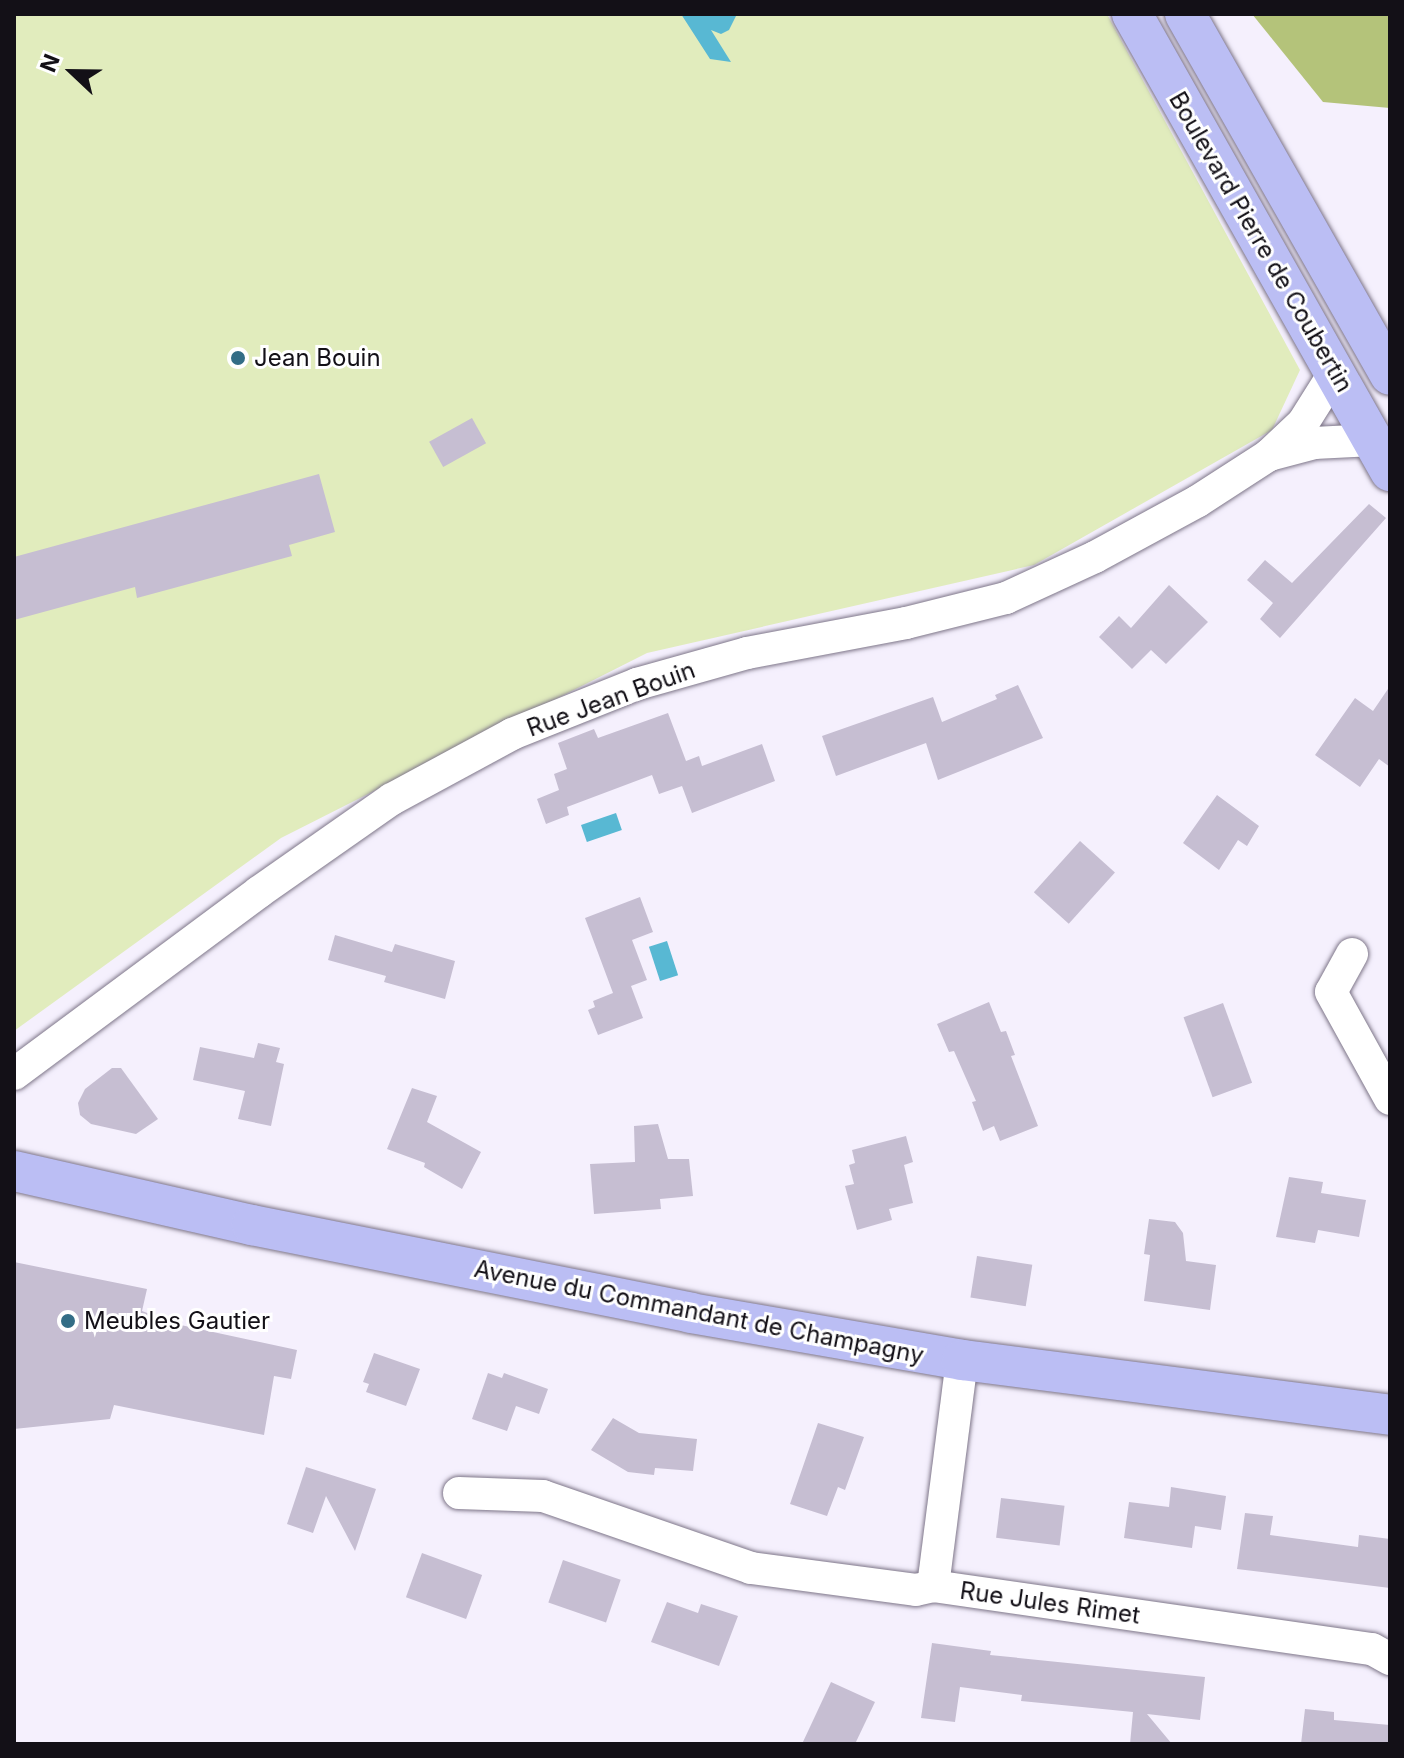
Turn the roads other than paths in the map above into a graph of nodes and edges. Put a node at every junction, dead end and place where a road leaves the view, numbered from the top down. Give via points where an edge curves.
1 (1132, 14) edge
2 (1185, 14) edge
3 (1335, 372) junction
4 (1390, 375) edge
5 (1269, 455) junction
6 (1381, 456) edge
7 (1352, 954) dead end
8 (14, 1074) edge
9 (1390, 1099) edge
10 (14, 1171) edge
11 (962, 1360) junction
12 (1390, 1415) edge
13 (459, 1493) dead end
14 (933, 1586) junction
15 (1390, 1659) edge

1 - 3 main road, Boulevard Pierre de Coubertin
2 - 4 main road, Boulevard Pierre de Coubertin
3 - 5 street, Rue Jean Bouin via 1303,423
3 - 6 main road, Boulevard Pierre de Coubertin
5 - 6 street, Rue Jean Bouin via 1314,443
5 - 8 street, Rue Jean Bouin via 1108,550 1006,598 747,653 637,684 512,734 392,799
7 - 9 street via 1331,992
10 - 11 main road, Avenue du Commandant de Champagny via 691,1313
11 - 12 main road, Avenue du Commandant de Champagny
11 - 14 street, Rue Jules Rimet
13 - 14 street via 543,1496 751,1568 916,1590
14 - 15 street, Rue Jules Rimet via 1372,1649

